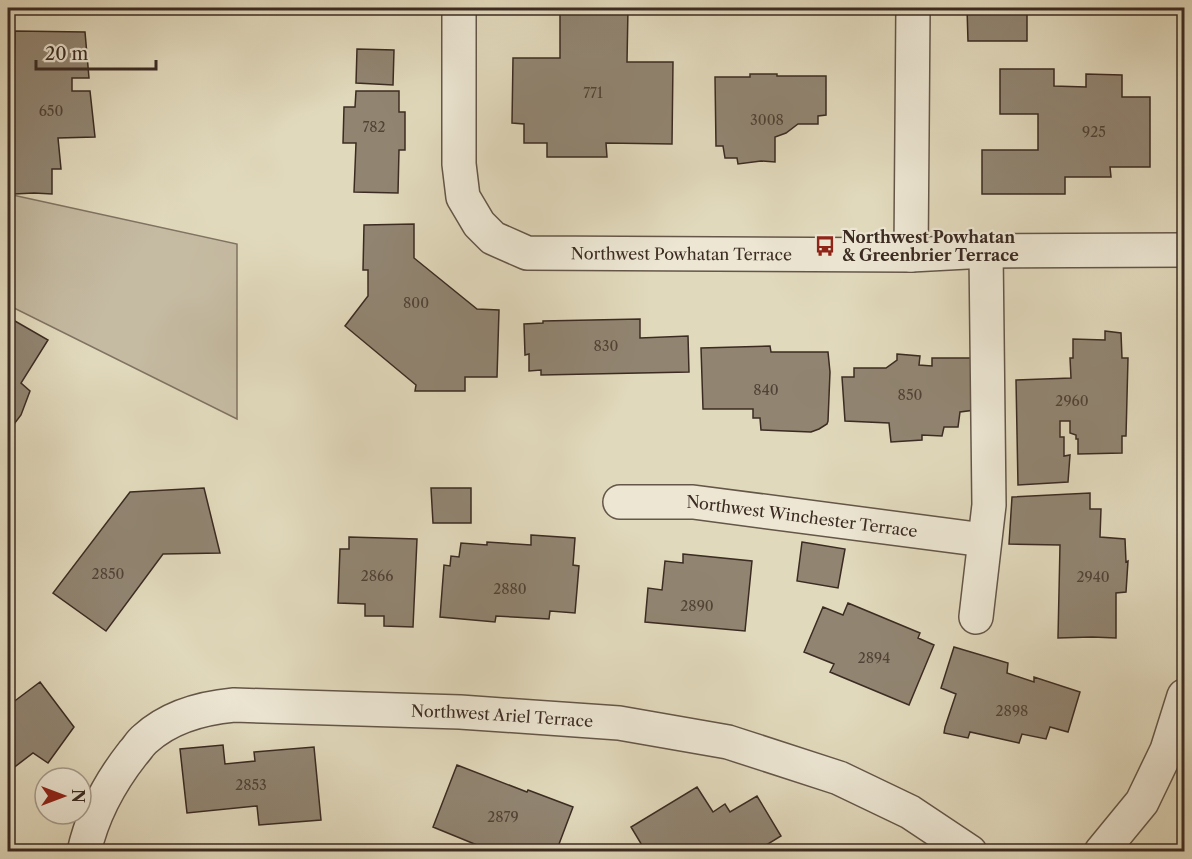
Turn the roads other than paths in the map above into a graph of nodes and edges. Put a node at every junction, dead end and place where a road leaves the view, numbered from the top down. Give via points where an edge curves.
1 (459, 8) edge
2 (913, 8) edge
3 (1185, 250) edge
4 (986, 251) junction
5 (911, 255) junction
6 (620, 502) dead end
7 (984, 540) junction
8 (976, 617) dead end
9 (1185, 696) edge
10 (84, 852) edge
11 (970, 852) edge
12 (1101, 852) edge

1 - 5 street, Northwest Powhatan Terrace via 459,164 464,197 479,224 493,238 527,253
2 - 5 street
3 - 4 street, Northwest Powhatan Terrace
4 - 5 street, Northwest Powhatan Terrace
4 - 7 street via 989,505
6 - 7 street, Northwest Winchester Terrace via 693,502
7 - 8 street
9 - 12 street via 1167,750 1142,802
10 - 11 street, Northwest Ariel Terrace via 106,793 144,739 189,714 234,705 460,712 619,723 728,742 839,778 910,812

